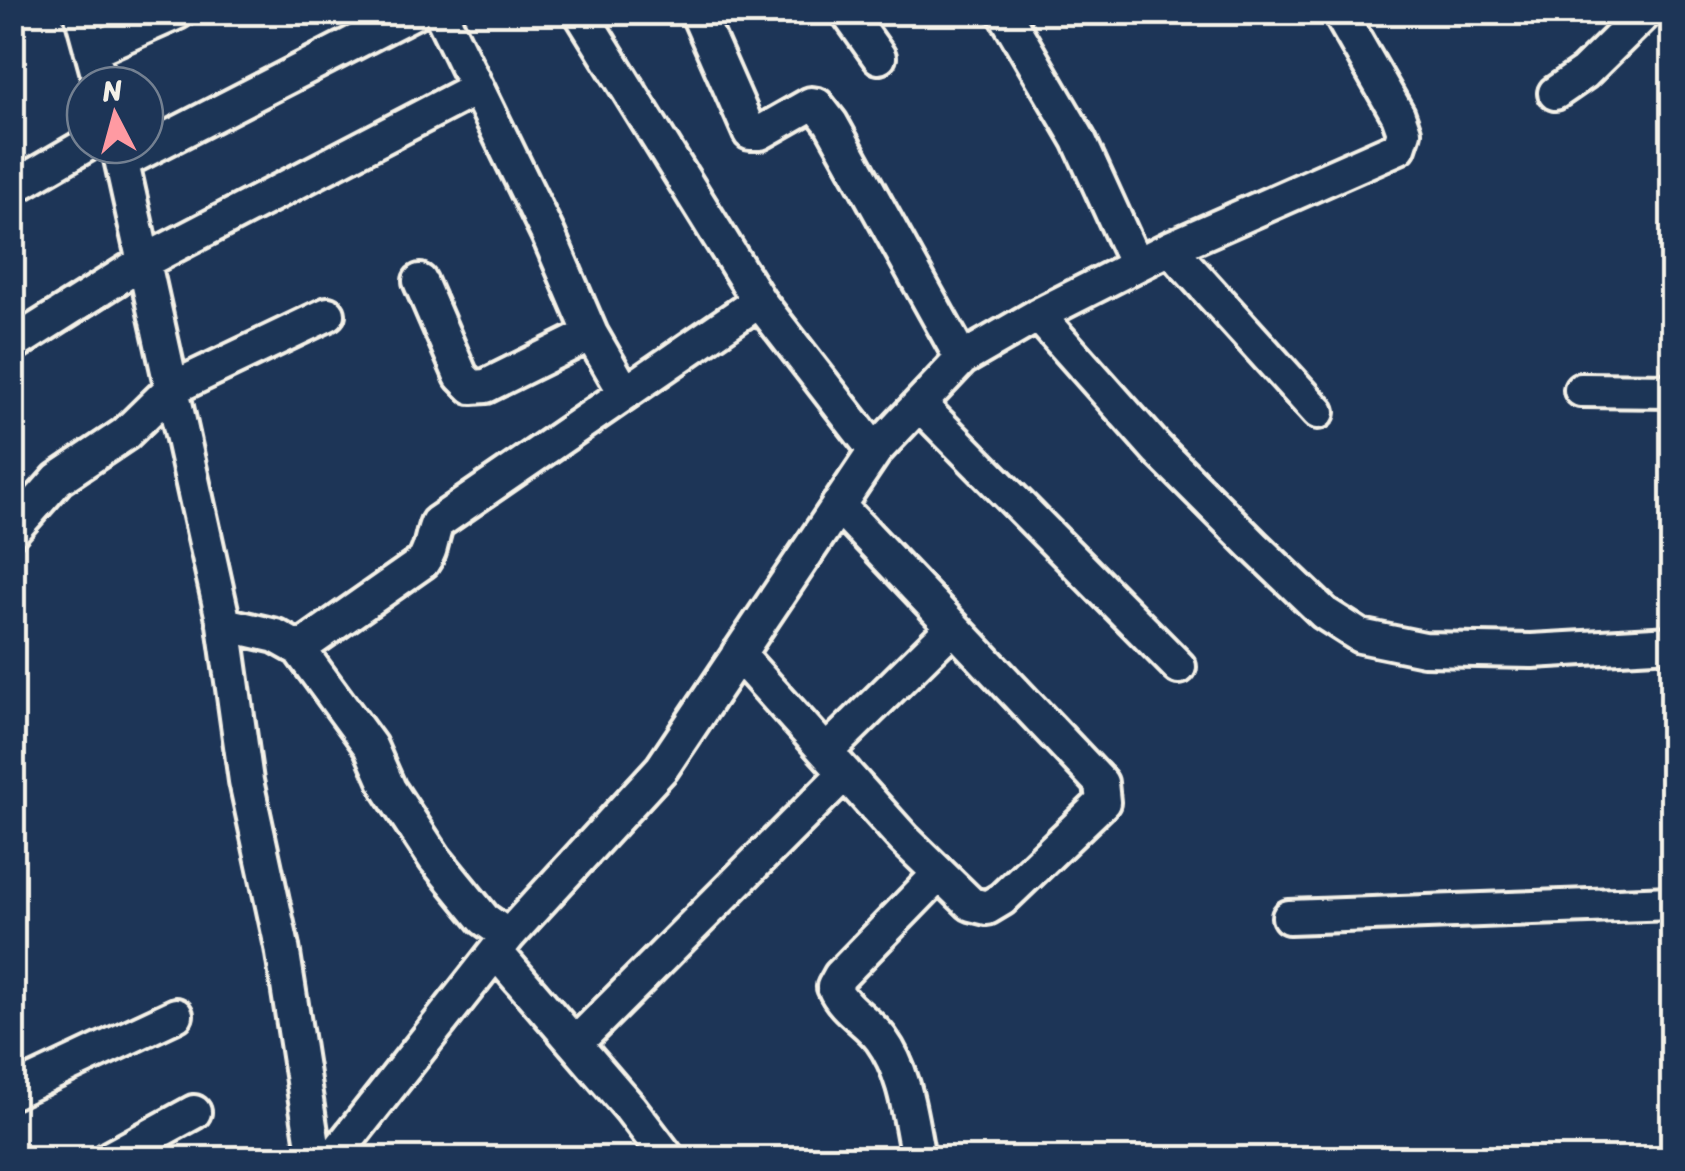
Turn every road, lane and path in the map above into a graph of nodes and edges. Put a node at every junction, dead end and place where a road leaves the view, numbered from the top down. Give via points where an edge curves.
1 (81, 12) edge
2 (178, 12) edge
3 (414, 12) edge
4 (440, 12) edge
5 (580, 12) edge
6 (697, 12) edge
7 (847, 12) edge
8 (1004, 12) edge
9 (1339, 12) edge
10 (1646, 12) edge
11 (92, 50) junction
12 (879, 57) dead end
13 (96, 65) edge
14 (477, 88) junction
15 (1555, 94) dead end
16 (165, 131) edge
17 (65, 157) edge
18 (123, 165) edge
19 (12, 188) edge
20 (1170, 248) junction
21 (143, 262) junction
22 (1136, 265) junction
23 (420, 281) dead end
24 (759, 301) junction
25 (328, 314) dead end
26 (1038, 315) junction
27 (591, 334) junction
28 (12, 345) edge
29 (962, 359) junction
30 (171, 389) junction
31 (1581, 390) dead end
32 (624, 391) junction
33 (1672, 391) edge
34 (921, 406) junction
35 (1318, 412) dead end
36 (875, 451) junction
37 (838, 505) junction
38 (12, 531) edge
39 (224, 624) junction
40 (953, 627) junction
41 (1672, 643) edge
42 (299, 649) junction
43 (738, 654) junction
44 (1179, 667) dead end
45 (836, 762) junction
46 (939, 874) junction
47 (1672, 903) edge
48 (1290, 917) dead end
49 (502, 944) junction
50 (176, 1015) dead end
51 (575, 1044) junction
52 (12, 1092) edge
53 (194, 1112) dead end
54 (110, 1158) edge
55 (315, 1158) edge
56 (333, 1158) edge
57 (668, 1158) edge
58 (918, 1158) edge

1 - 11 street
2 - 11 street
3 - 16 street
4 - 14 street
5 - 24 street
6 - 29 street via 750,133 811,104 831,123
7 - 12 street
8 - 22 street via 1078,140
9 - 20 street via 1398,115 1404,132 1399,147
10 - 15 street
11 - 13 street
14 - 21 street
14 - 27 street
17 - 19 street
18 - 21 street
20 - 22 street
20 - 35 street
21 - 28 street
21 - 30 street
22 - 26 street
23 - 27 street via 461,376 472,387
24 - 32 street
24 - 36 street
25 - 30 street
26 - 29 street
26 - 41 street via 1212,504 1324,613 1360,636 1424,650
27 - 32 street
29 - 34 street
30 - 38 street via 125,434 58,479
30 - 39 street
31 - 33 street
32 - 42 street via 437,523 422,562
34 - 36 street
34 - 44 street
36 - 37 street
37 - 40 street
37 - 43 street
39 - 42 street via 276,636
39 - 55 street
40 - 45 street
40 - 46 street via 1101,783 1102,802 987,908 972,904
42 - 49 street via 370,746 389,789 436,859
43 - 45 street
43 - 49 street via 662,768
45 - 46 street
45 - 51 street
46 - 58 street via 834,987 889,1055 904,1086
47 - 48 street
49 - 51 street
49 - 56 street
50 - 52 street
51 - 57 street
53 - 54 street

